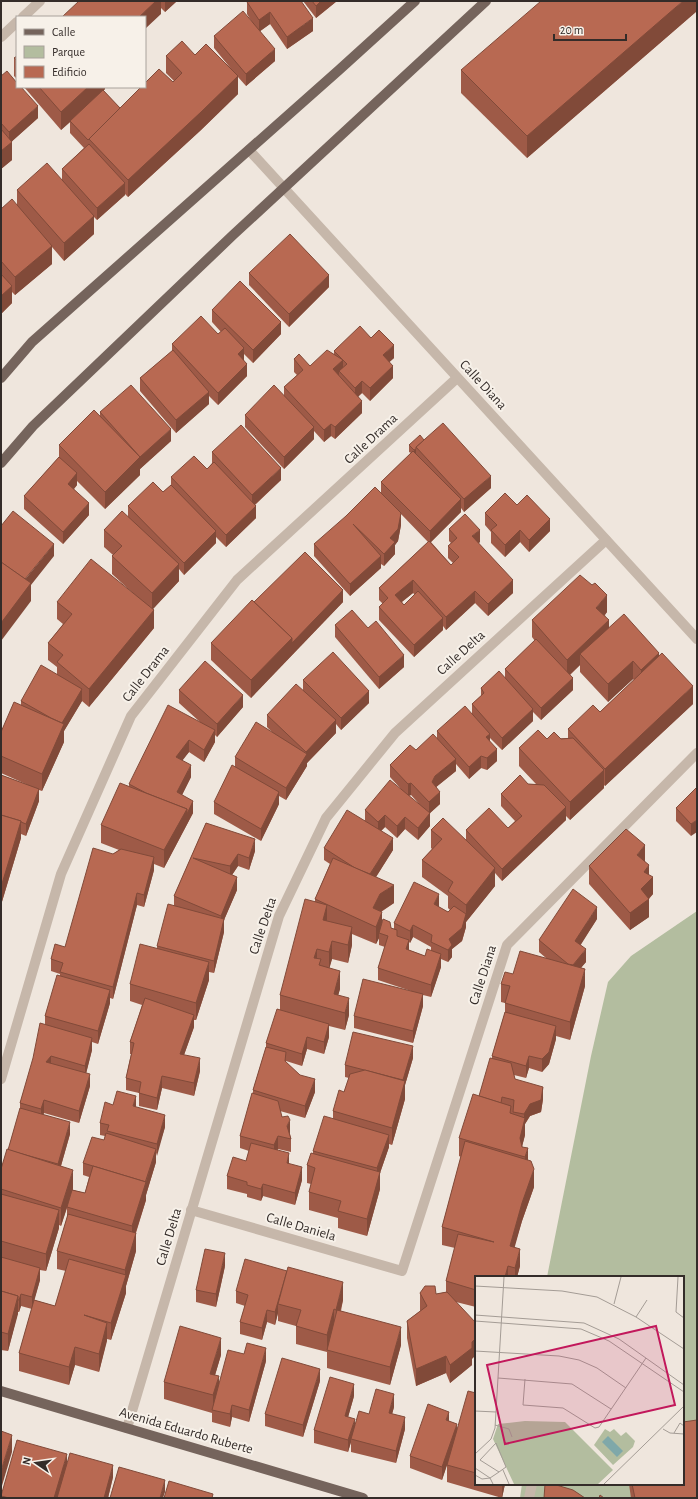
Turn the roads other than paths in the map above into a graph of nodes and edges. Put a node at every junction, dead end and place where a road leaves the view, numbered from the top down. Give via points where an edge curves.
1 (40, 1) edge
2 (415, 1) edge
3 (486, 1) edge
4 (24, 16) edge
5 (16, 23) edge
6 (1, 37) edge
7 (249, 150) junction
8 (284, 188) junction
9 (1, 378) edge
10 (457, 378) junction
11 (1, 464) edge
12 (606, 540) junction
13 (697, 639) edge
14 (697, 753) edge
15 (1, 1079) edge
16 (192, 1210) junction
17 (402, 1271) joint
18 (1, 1391) edge
19 (127, 1428) junction
20 (532, 1485) edge
21 (363, 1498) edge
22 (529, 1498) edge

1 - 4 street
2 - 7 main road
3 - 8 main road
5 - 6 street
7 - 8 street, Calle Diana
7 - 9 main road via 32,342
8 - 10 street, Calle Diana
8 - 11 main road via 33,426
10 - 12 street, Calle Diana
10 - 15 street, Calle Drama via 238,580 131,716 62,874
12 - 13 street, Calle Diana
12 - 16 street, Calle Delta via 395,732 326,818 279,916
14 - 17 street, Calle Diana via 507,945
16 - 17 street, Calle Daniela
16 - 19 street, Calle Delta
18 - 19 main road, Avenida Eduardo Ruberte
19 - 21 main road, Avenida Eduardo Ruberte
20 - 22 street

